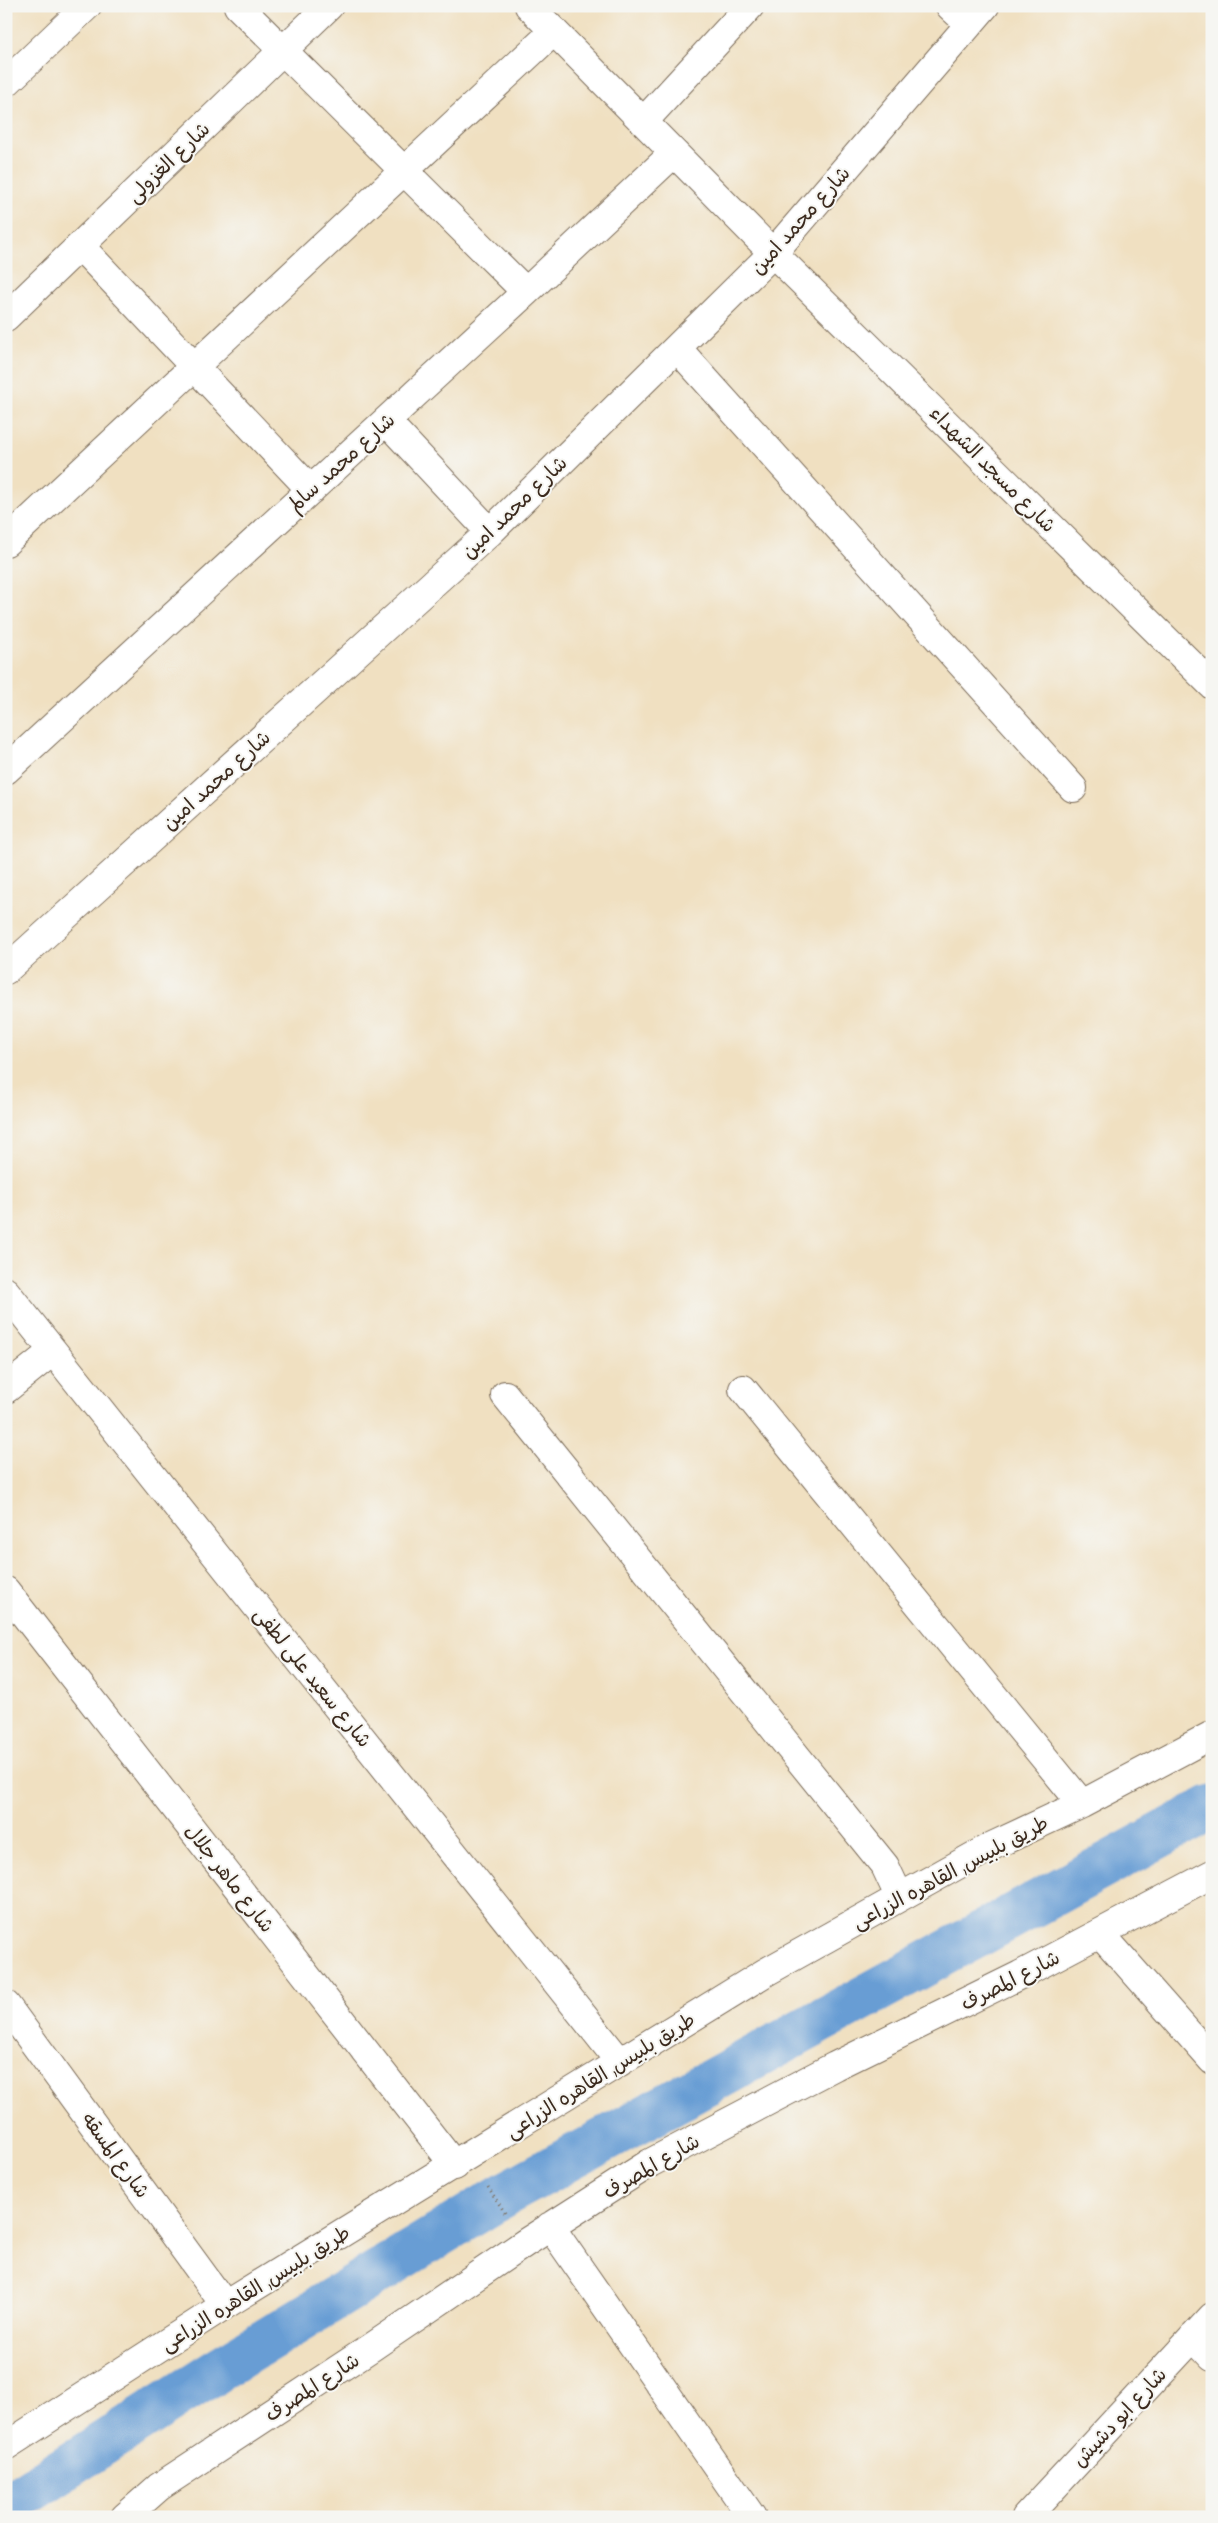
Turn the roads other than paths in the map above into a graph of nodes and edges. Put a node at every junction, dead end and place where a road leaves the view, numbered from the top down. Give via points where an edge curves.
1 (87, 6) edge
2 (238, 6) edge
3 (329, 6) edge
4 (529, 6) edge
5 (750, 6) edge
6 (968, 12) edge
7 (554, 31) junction
8 (283, 51) junction
9 (6, 83) edge
10 (644, 121) junction
11 (674, 153) junction
12 (405, 172) junction
13 (80, 246) junction
14 (773, 253) junction
15 (526, 292) junction
16 (6, 317) edge
17 (676, 348) junction
18 (195, 367) junction
19 (386, 421) junction
20 (311, 490) junction
21 (490, 532) junction
22 (6, 542) edge
23 (1212, 685) edge
24 (6, 770) edge
25 (1073, 788) dead end
26 (6, 970) edge
27 (6, 1292) edge
28 (53, 1351) junction
29 (6, 1389) edge
30 (743, 1389) dead end
31 (505, 1395) dead end
32 (9, 1599) edge
33 (1212, 1735) edge
34 (1082, 1804) junction
35 (1210, 1877) edge
36 (899, 1896) junction
37 (1100, 1933) junction
38 (6, 2005) edge
39 (1212, 2060) edge
40 (620, 2062) junction
41 (455, 2166) junction
42 (550, 2226) junction
43 (225, 2305) junction
44 (1212, 2317) edge
45 (1193, 2337) junction
46 (1212, 2358) edge
47 (6, 2446) edge
48 (125, 2517) edge
49 (752, 2517) edge
50 (1026, 2517) edge

1 - 9 street
2 - 8 street
3 - 8 street, شارع الغزولى
4 - 7 street, شارع مسجد الشهداء
5 - 10 street
6 - 14 street, شارع محمد امين
7 - 10 street, شارع مسجد الشهداء
7 - 12 street
8 - 12 street
8 - 13 street, شارع الغزولى
10 - 11 street, شارع مسجد الشهداء
11 - 14 street, شارع مسجد الشهداء
11 - 15 street, شارع محمد سالم
12 - 15 street
12 - 18 street
13 - 16 street, شارع الغزولى
13 - 18 street
14 - 17 street, شارع محمد امين
14 - 23 street, شارع مسجد الشهداء
15 - 19 street, شارع محمد سالم
17 - 21 street, شارع محمد امين
17 - 25 street
18 - 20 street
18 - 22 street
19 - 20 street, شارع محمد سالم
19 - 21 street
20 - 24 street, شارع محمد سالم
21 - 26 street, شارع محمد امين
27 - 28 street, شارع سعيد على لطفى
28 - 29 street
28 - 40 street, شارع سعيد على لطفى
30 - 34 street
31 - 36 street via 885,1866
32 - 41 street, شارع ماهر جلال
33 - 34 street, طريق بلبيس, القاهره الزراعى
34 - 36 street, طريق بلبيس, القاهره الزراعى via 990,1847
35 - 37 street, شارع المصرف
36 - 40 street, طريق بلبيس, القاهره الزراعى via 766,1972
37 - 39 street
37 - 42 street, شارع المصرف via 650,2163
38 - 43 street, شارع المسقه
40 - 41 street, طريق بلبيس, القاهره الزراعى
41 - 43 street, طريق بلبيس, القاهره الزراعى
42 - 48 street, شارع المصرف via 159,2487
42 - 49 street
43 - 47 street, طريق بلبيس, القاهره الزراعى
44 - 45 street, شارع ابو دشيش
45 - 46 street
45 - 50 street, شارع ابو دشيش

